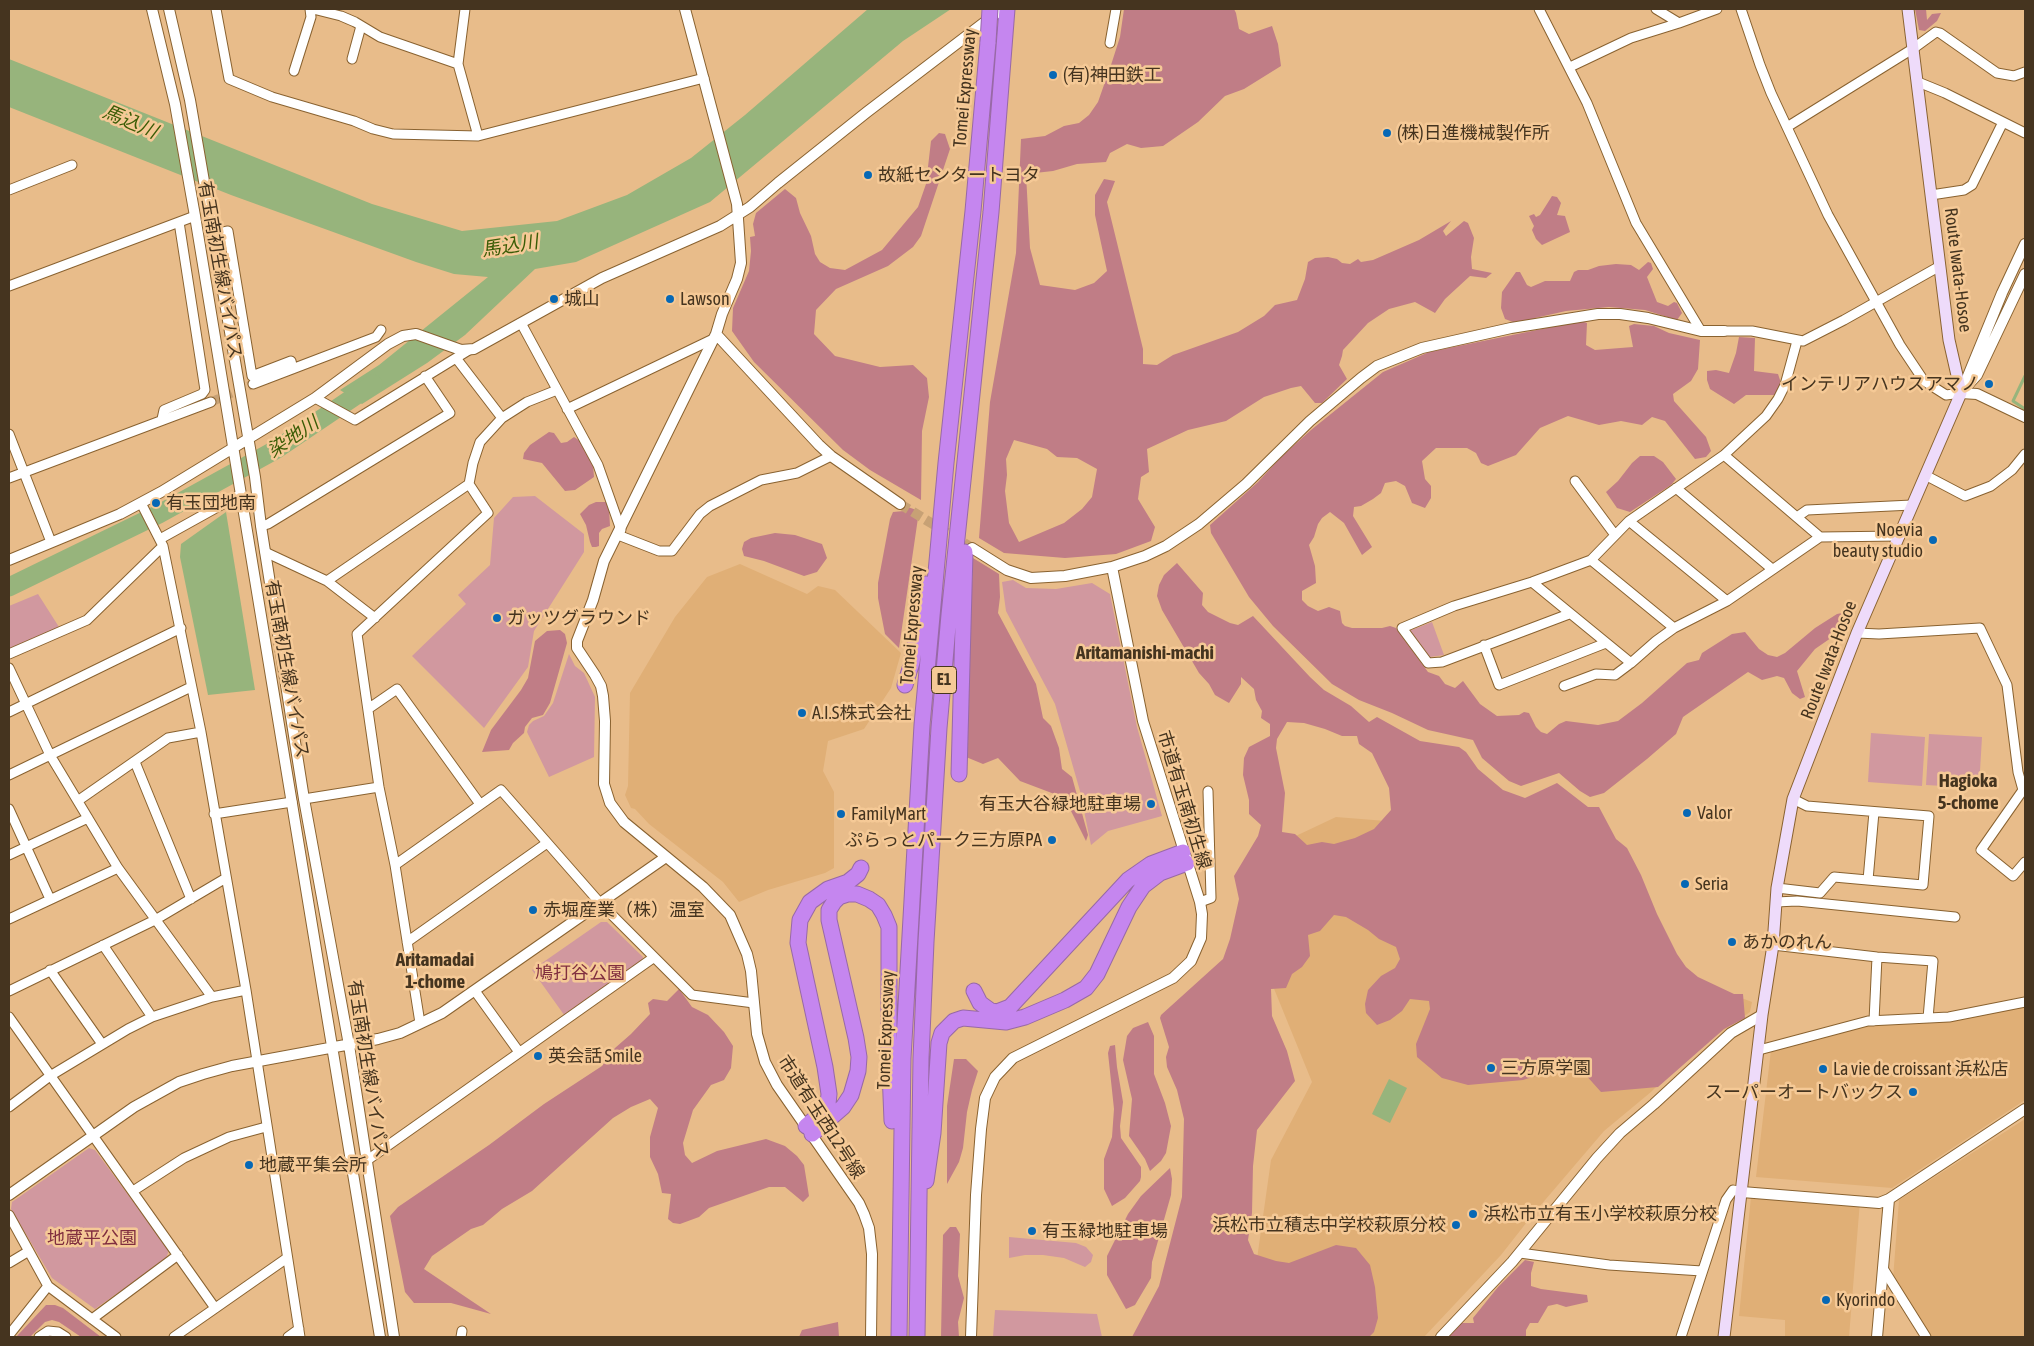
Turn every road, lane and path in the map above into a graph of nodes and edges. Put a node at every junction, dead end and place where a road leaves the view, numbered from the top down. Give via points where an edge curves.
1 (152, 9) edge
2 (170, 9) edge
3 (216, 9) edge
4 (312, 9) edge
5 (464, 9) edge
6 (685, 9) edge
7 (990, 9) edge
8 (1002, 9) edge
9 (1008, 9) edge
10 (1116, 9) edge
11 (1539, 9) edge
12 (1656, 9) edge
13 (1717, 9) edge
14 (1741, 9) edge
15 (1908, 9) edge
16 (1679, 23) junction
17 (361, 26) junction
18 (1110, 42) dead end
19 (1914, 48) junction
20 (352, 59) dead end
21 (458, 64) junction
22 (1570, 67) junction
23 (294, 71) dead end
24 (2025, 72) edge
25 (704, 78) junction
26 (1918, 82) junction
27 (2002, 122) junction
28 (1788, 127) junction
29 (2025, 133) edge
30 (478, 136) junction
31 (72, 165) dead end
32 (9, 190) edge
33 (1931, 194) junction
34 (195, 216) junction
35 (737, 216) junction
36 (179, 222) junction
37 (214, 234) junction
38 (2025, 244) edge
39 (1940, 266) junction
40 (2025, 274) edge
41 (9, 286) edge
42 (1876, 301) junction
43 (521, 323) junction
44 (381, 330) dead end
45 (1701, 331) junction
46 (1724, 331) joint
47 (713, 337) junction
48 (1797, 341) junction
49 (456, 353) junction
50 (293, 369) junction
51 (425, 376) junction
52 (253, 384) tunnel mouth
53 (557, 390) junction
54 (1961, 393) junction
55 (315, 398) junction
56 (211, 402) tunnel mouth
57 (567, 409) junction
58 (2025, 417) edge
59 (502, 418) junction
60 (162, 419) junction
61 (9, 434) edge
62 (968, 436) junction
63 (249, 442) junction
64 (234, 451) junction
65 (2025, 454) edge
66 (1724, 455) junction
67 (831, 456) junction
68 (946, 463) junction
69 (24, 473) junction
70 (1925, 475) junction
71 (9, 478) edge
72 (1575, 481) dead end
73 (470, 484) junction
74 (1676, 488) junction
75 (240, 490) junction
76 (142, 504) junction
77 (900, 504) tunnel mouth
78 (1912, 505) junction
79 (1797, 517) junction
80 (1629, 521) junction
81 (261, 526) junction
82 (619, 532) junction
83 (1615, 535) junction
84 (1900, 536) junction
85 (1820, 537) junction
86 (51, 542) junction
87 (162, 543) junction
88 (972, 548) tunnel mouth
89 (265, 552) junction
90 (9, 560) edge
91 (1591, 560) junction
92 (1112, 567) junction
93 (1772, 569) junction
94 (327, 581) junction
95 (1532, 582) junction
96 (1727, 600) junction
97 (1569, 614) junction
98 (375, 618) junction
99 (181, 628) junction
100 (1674, 628) junction
101 (1857, 633) junction
102 (1606, 643) junction
103 (1484, 646) junction
104 (9, 654) edge
105 (1631, 663) junction
106 (9, 668) edge
107 (905, 685) dead end
108 (1564, 686) dead end
109 (191, 687) junction
110 (26, 705) junction
111 (368, 710) junction
112 (9, 712) edge
113 (201, 732) junction
114 (50, 756) junction
115 (135, 762) junction
116 (959, 774) dead end
117 (9, 776) edge
118 (379, 787) junction
119 (2024, 789) edge
120 (1208, 792) dead end
121 (304, 799) junction
122 (1793, 799) junction
123 (79, 800) junction
124 (292, 802) junction
125 (480, 804) junction
126 (9, 810) edge
127 (1874, 812) junction
128 (214, 814) junction
129 (88, 818) junction
130 (547, 842) junction
131 (26, 847) junction
132 (9, 855) edge
133 (666, 857) junction
134 (1185, 857) junction
135 (2025, 862) edge
136 (395, 865) junction
137 (118, 868) junction
138 (861, 868) dead end
139 (226, 878) junction
140 (1868, 880) junction
141 (1777, 888) junction
142 (50, 899) junction
143 (191, 899) junction
144 (1200, 902) junction
145 (1776, 902) junction
146 (600, 903) junction
147 (1955, 916) dead end
148 (9, 919) edge
149 (155, 920) junction
150 (407, 942) junction
151 (103, 945) junction
152 (1773, 946) junction
153 (1878, 957) junction
154 (653, 958) junction
155 (50, 970) junction
156 (246, 990) junction
157 (9, 991) edge
158 (475, 991) junction
159 (974, 991) dead end
160 (212, 997) junction
161 (2025, 1002) edge
162 (754, 1003) junction
163 (1762, 1015) junction
164 (9, 1017) edge
165 (152, 1017) junction
166 (1928, 1018) junction
167 (1874, 1021) junction
168 (420, 1024) junction
169 (102, 1044) junction
170 (349, 1045) junction
171 (333, 1047) junction
172 (1759, 1050) junction
173 (519, 1052) junction
174 (256, 1062) junction
175 (50, 1076) junction
176 (9, 1107) edge
177 (2025, 1109) edge
178 (266, 1127) junction
179 (809, 1130) junction
180 (92, 1135) junction
181 (366, 1161) junction
182 (133, 1191) junction
183 (1742, 1192) junction
184 (9, 1195) edge
185 (1889, 1199) junction
186 (9, 1215) edge
187 (29, 1251) junction
188 (1520, 1253) junction
189 (178, 1255) junction
190 (899, 1257) junction
191 (917, 1257) junction
192 (287, 1258) junction
193 (9, 1263) edge
194 (1884, 1270) junction
195 (1702, 1271) junction
196 (48, 1286) junction
197 (215, 1308) junction
198 (92, 1319) junction
199 (300, 1333) edge
200 (9, 1335) edge
201 (39, 1337) edge
202 (66, 1337) edge
203 (116, 1337) edge
204 (174, 1337) edge
205 (288, 1337) edge
206 (380, 1337) edge
207 (394, 1337) edge
208 (871, 1337) edge
209 (899, 1337) edge
210 (917, 1337) edge
211 (971, 1337) edge
212 (1441, 1337) edge
213 (1682, 1337) edge
214 (1724, 1337) edge
215 (1877, 1337) edge
216 (1926, 1337) edge

1 - 34 street, 有玉南初生線バイパス via 175,104
2 - 37 street, 有玉南初生線バイパス
3 - 30 street via 229,79 237,83 374,130 393,134
4 - 17 street via 329,12
4 - 23 street
5 - 21 street
6 - 25 street, 市道有玉西12号線
7 - 68 highway, Tomei Expressway / E1, bridge via 973,211
8 - 35 street
9 - 62 highway, Tomei Expressway / E1
10 - 18 street
11 - 22 street
12 - 16 street
13 - 16 street
14 - 28 street via 1760,65
15 - 19 main road, Route Iwata-Hosoe
16 - 22 street via 1631,38
17 - 20 street
17 - 21 street via 380,37
19 - 24 street via 1932,34 1940,33 1997,73 2014,76
19 - 26 main road, Route Iwata-Hosoe
19 - 28 street
21 - 30 street
22 - 45 street via 1636,224
25 - 30 street
25 - 35 street, 市道有玉西12号線 via 737,204
26 - 27 street
26 - 33 main road, Route Iwata-Hosoe
27 - 29 street
27 - 33 street via 1972,185 1964,190
28 - 42 street via 1828,215
31 - 32 street
33 - 39 main road, Route Iwata-Hosoe
34 - 36 street
34 - 64 street, 有玉南初生線バイパス
35 - 43 street via 602,278
35 - 47 street, 市道有玉西12号線 via 741,264
36 - 41 street
36 - 60 street via 205,390 164,410
37 - 50 street via 228,231 252,376 291,362
37 - 63 street, 有玉南初生線バイパス
38 - 54 street
39 - 42 street
39 - 54 main road, Route Iwata-Hosoe via 1949,340
40 - 54 street via 1977,375
42 - 48 street
42 - 54 street via 1924,381 1946,395
43 - 49 street via 469,350
43 - 53 street
44 - 50 street via 376,337
45 - 46 street
45 - 92 street via 1648,318 1598,314 1481,334 1401,356 1377,366 1340,396 1199,524 1158,550
46 - 48 street via 1752,331
47 - 57 street
47 - 67 street
47 - 82 street, 市道有玉西12号線
48 - 66 street via 1778,399 1766,416
49 - 51 street
49 - 55 street via 410,334 396,340
49 - 59 street
50 - 52 street
51 - 55 street via 355,420
51 - 81 street via 450,413
53 - 57 street
53 - 59 street via 527,402
54 - 58 street via 1977,394
54 - 70 main road, Route Iwata-Hosoe
55 - 63 street
56 - 60 street
57 - 82 street via 598,465
59 - 73 street via 480,442
60 - 69 street
61 - 69 street
62 - 116 highway
62 - 191 highway, Tomei Expressway / E1 via 940,718 926,942
63 - 64 street
63 - 81 street, 有玉南初生線バイパス
64 - 75 street, 有玉南初生線バイパス
64 - 76 street
65 - 70 street via 2012,470 1991,486 1965,496
66 - 74 street
66 - 79 street
67 - 77 street
67 - 82 street via 797,473 762,480 710,506 672,551 658,551
68 - 107 highway via 912,662
68 - 190 highway, Tomei Expressway / E1 via 922,725 908,942
69 - 71 street
69 - 86 street
70 - 78 main road, Route Iwata-Hosoe
72 - 83 street
73 - 94 street
73 - 98 street via 488,513
74 - 80 street
74 - 93 street
75 - 87 street
75 - 124 street, 有玉南初生線バイパス
76 - 86 street
76 - 87 street
78 - 79 street via 1807,510
78 - 84 main road, Route Iwata-Hosoe
79 - 85 street
80 - 83 street
80 - 96 street
81 - 89 street, 有玉南初生線バイパス
82 - 133 street, 市道有玉西12号線 via 604,561 577,648 601,686 605,705 604,784 610,802 624,822
83 - 91 street
84 - 85 street
84 - 101 main road, Route Iwata-Hosoe
85 - 93 street
86 - 90 street
87 - 99 street
87 - 104 street via 87,620
88 - 92 street via 1007,570 1031,578 1065,576
89 - 94 street
89 - 121 street, 有玉南初生線バイパス
91 - 95 street
91 - 100 street
92 - 134 street, 市道有玉南初生線 via 1143,721
93 - 96 street
94 - 98 street
95 - 97 street
95 - 103 street via 1454,606 1402,628 1428,663 1442,662
96 - 100 street
97 - 102 street
97 - 103 street
98 - 111 street via 357,634
99 - 109 street
99 - 110 street
100 - 105 street
101 - 119 street via 1980,628 2007,685 2018,772
101 - 122 main road, Route Iwata-Hosoe
102 - 103 street via 1499,685
102 - 105 street
105 - 108 street via 1615,675 1596,674
106 - 110 street
109 - 113 street
109 - 114 street
110 - 112 street
110 - 114 street
111 - 118 street
111 - 125 street via 397,689
113 - 115 street via 168,738
113 - 128 street
114 - 117 street
114 - 123 street
115 - 123 street
115 - 143 street
118 - 121 street
118 - 136 street
119 - 135 street via 1981,850 2014,876
120 - 144 street via 1211,898
121 - 170 street, 有玉南初生線バイパス
122 - 127 street via 1807,806
122 - 141 main road, Route Iwata-Hosoe
123 - 129 street
124 - 128 street
124 - 171 street, 有玉南初生線バイパス
125 - 130 street via 501,790
125 - 136 street
126 - 131 street
127 - 140 street
127 - 140 street via 1929,816 1923,885
128 - 139 street
129 - 131 street
129 - 137 street
130 - 146 street
130 - 150 street
131 - 132 street
131 - 142 street
133 - 146 street
133 - 162 street, 市道有玉西12号線 via 709,892 730,915 747,954
134 - 144 street, 市道有玉南初生線
134 - 159 highway via 1151,864 1128,880 1010,1007 991,1011 980,1003
134 - 191 highway via 1142,886 1097,974 1086,988 1025,1017 1006,1022 963,1018 954,1021 942,1033
136 - 150 street
137 - 142 street
137 - 149 street
138 - 179 highway via 848,882 819,894 810,902 800,920 798,942 829,1094 828,1104
139 - 143 street
139 - 156 street
140 - 141 street via 1834,877 1820,893
141 - 145 main road, Route Iwata-Hosoe
142 - 148 street
143 - 149 street
144 - 211 street, 市道有玉南初生線 via 1202,927 1196,951 1173,978 1013,1058 995,1077 982,1114
145 - 147 street via 1797,901
145 - 152 main road, Route Iwata-Hosoe
146 - 154 street
146 - 158 street
149 - 151 street
149 - 160 street
150 - 168 street
151 - 155 street
151 - 165 street
152 - 153 street
152 - 163 main road, Route Iwata-Hosoe
153 - 166 street via 1933,961
153 - 167 street
154 - 162 street via 692,995
154 - 173 street
155 - 157 street
155 - 169 street
156 - 160 street
156 - 174 street
158 - 168 street
158 - 173 street
160 - 165 street
161 - 166 street
162 - 179 street, 市道有玉西12号線 via 757,1034 765,1062
163 - 172 main road, Route Iwata-Hosoe
163 - 188 street via 1731,1033 1620,1133
164 - 175 street
165 - 169 street
166 - 167 street
167 - 172 street
168 - 170 street via 400,1033
169 - 175 street
170 - 171 street
170 - 181 street, 有玉南初生線バイパス
171 - 174 street
171 - 206 street, 有玉南初生線バイパス
172 - 183 main road, Route Iwata-Hosoe
173 - 181 street
174 - 178 street
174 - 180 street via 179,1082
175 - 176 street
175 - 180 street
177 - 185 street
178 - 182 street via 229,1138 184,1158
178 - 192 street
179 - 190 highway via 844,1107 858,1070 856,1038 829,920 829,910 834,902 848,894 857,894 878,905 889,928 889,1046
179 - 208 street, 市道有玉西12号線 via 859,1203 868,1228 872,1254
180 - 182 street
180 - 184 street
181 - 207 street, 有玉南初生線バイパス
182 - 189 street
183 - 185 street via 1879,1203
183 - 195 street via 1732,1190 1729,1194
183 - 214 main road, Route Iwata-Hosoe
185 - 194 street
186 - 187 street
187 - 193 street
187 - 196 street
188 - 195 street via 1609,1265
188 - 212 street
189 - 197 street
189 - 198 street
190 - 209 highway, Tomei Expressway / E1
191 - 210 highway, Tomei Expressway / E1
192 - 197 street
192 - 199 street
194 - 215 street
194 - 216 street
195 - 213 street
196 - 198 street
196 - 200 street
197 - 204 street
198 - 203 street
199 - 205 street
201 - 202 street via 48,1331

